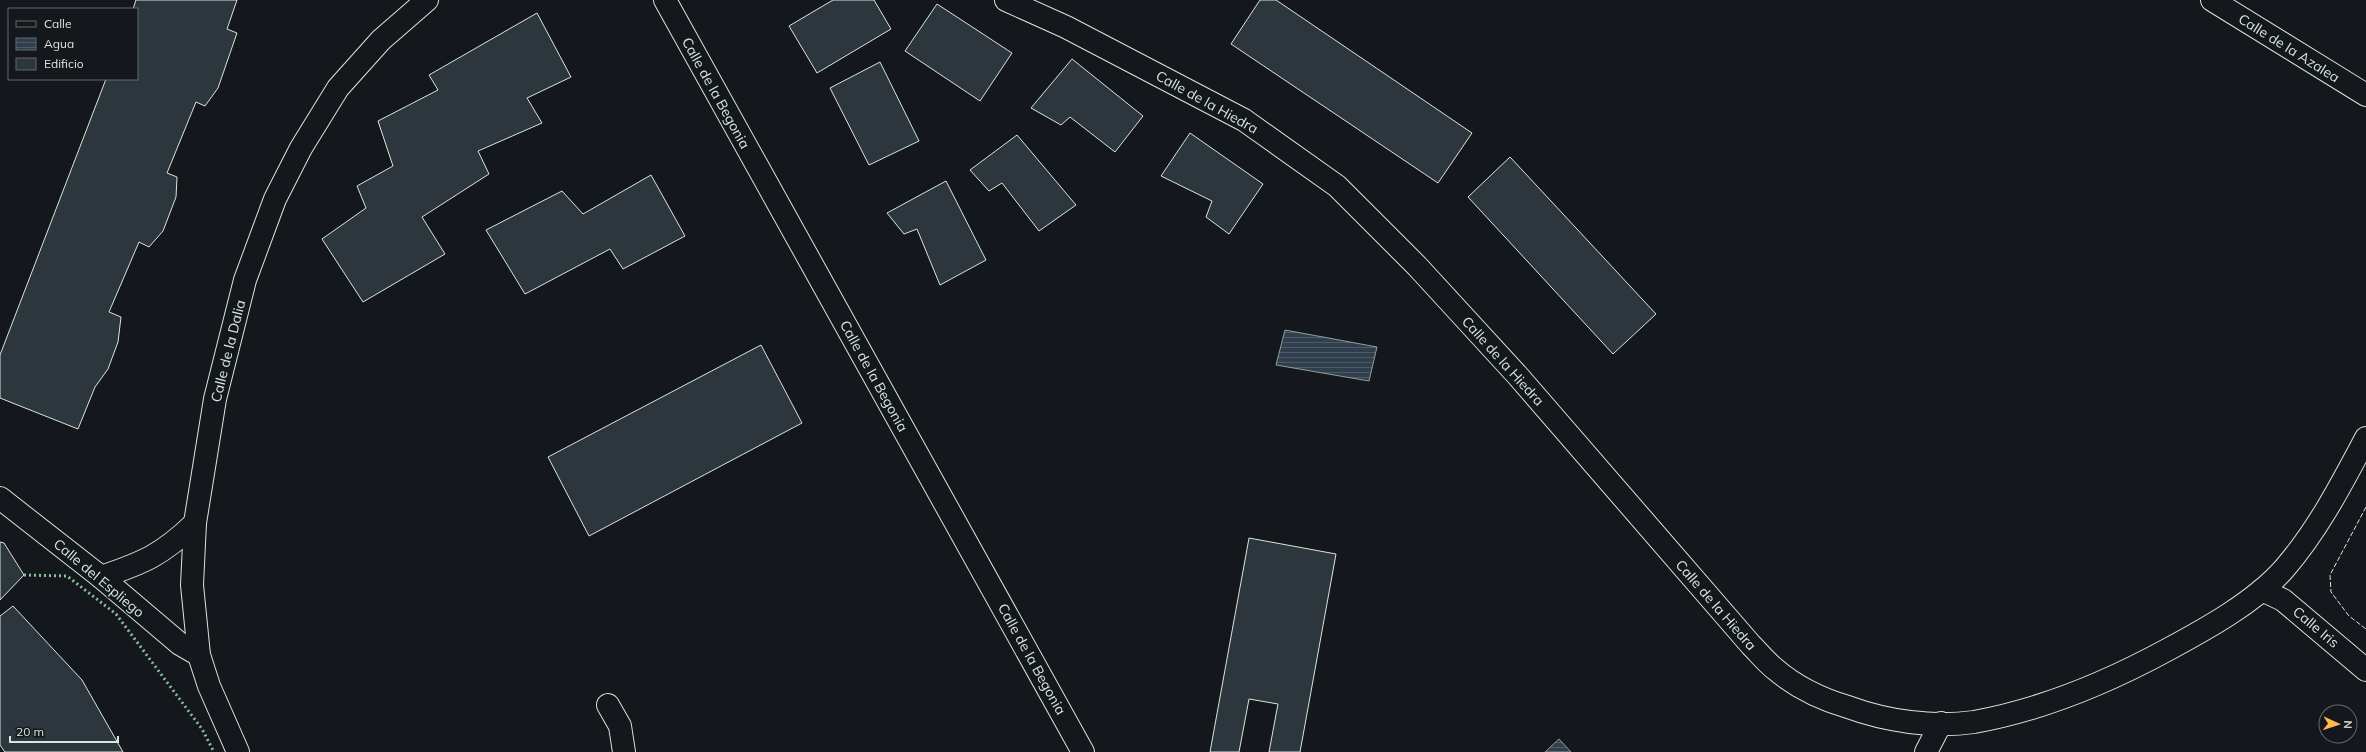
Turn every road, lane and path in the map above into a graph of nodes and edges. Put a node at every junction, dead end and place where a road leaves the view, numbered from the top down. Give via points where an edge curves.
1 (427, 0) edge
2 (665, 0) edge
3 (1006, 0) edge
4 (2212, 0) edge
5 (2366, 95) edge
6 (2366, 438) edge
7 (0, 498) edge
8 (195, 523) junction
9 (101, 577) junction
10 (2262, 590) junction
11 (199, 655) junction
12 (2366, 670) edge
13 (608, 705) dead end
14 (1941, 723) junction
15 (238, 752) edge
16 (624, 752) edge
17 (1084, 752) edge
18 (1926, 752) edge

1 - 8 street, Calle de la Dalia via 381,40 338,88 301,148 274,199 245,280 217,392
2 - 17 street, Calle de la Begonia
3 - 14 street, Calle de la Hiedra via 1066,27 1244,120 1337,186 1417,266 1518,376 1775,670 1806,691 1868,715
4 - 5 street, Calle de la Azalea
6 - 10 street, Calle de la Hiedra via 2315,528 2284,569
7 - 9 street, Calle del Espliego
8 - 9 street via 174,543 146,561
8 - 11 street, Calle de la Dalia via 192,585
9 - 11 street, Calle del Espliego via 180,644
10 - 12 street, Calle Iris via 2283,600
10 - 14 street, Calle de la Hiedra via 2199,632 2124,673 2025,710 1972,722
11 - 15 street, Calle de la Dalia via 208,686
13 - 16 street via 620,726
14 - 18 street

